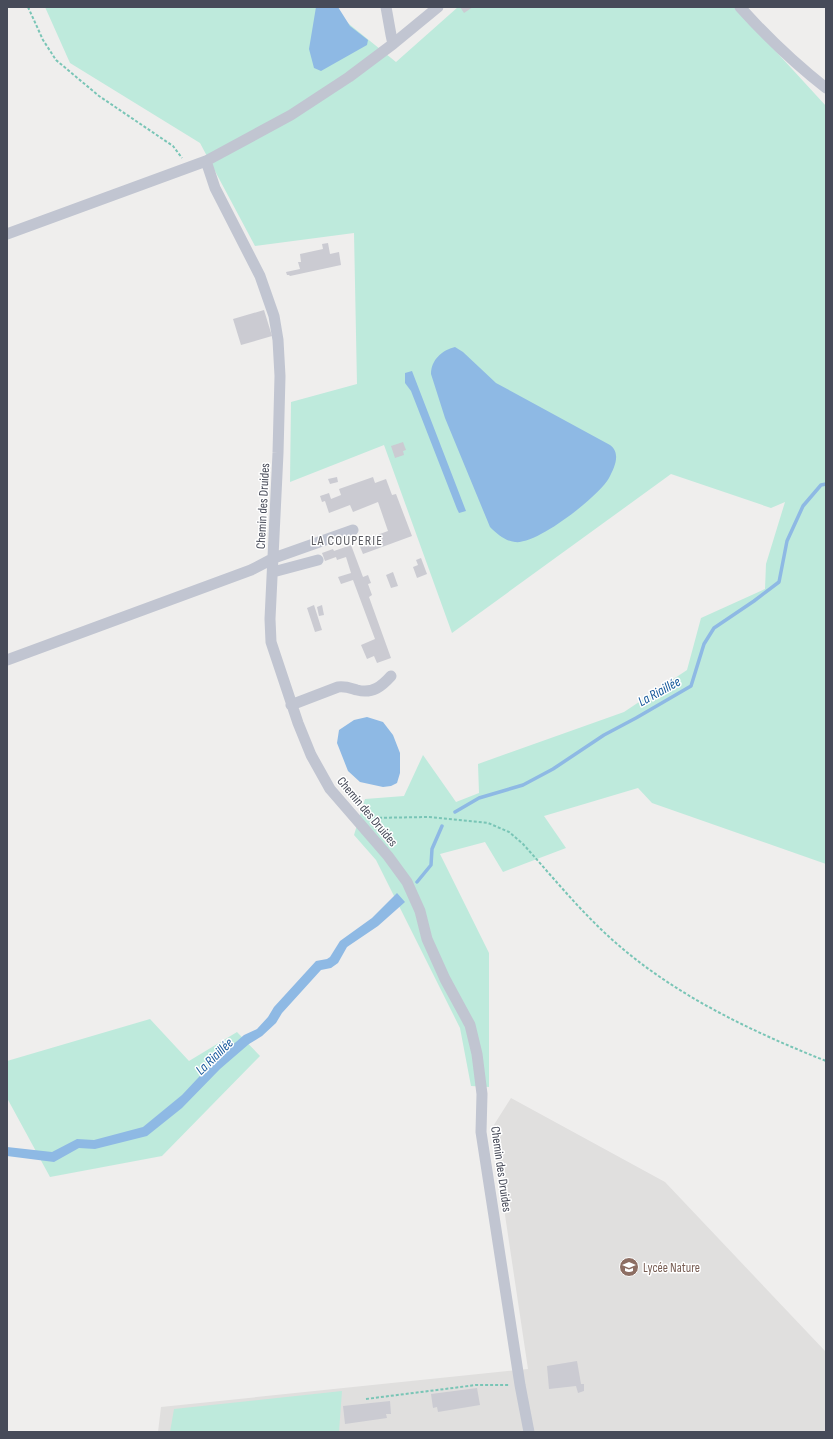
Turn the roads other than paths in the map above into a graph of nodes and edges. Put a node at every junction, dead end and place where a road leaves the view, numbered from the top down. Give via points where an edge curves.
1 (386, 7) edge
2 (438, 7) edge
3 (740, 7) edge
4 (393, 44) junction
5 (826, 88) edge
6 (206, 161) junction
7 (7, 234) edge
8 (353, 530) dead end
9 (274, 558) junction
10 (318, 560) dead end
11 (273, 572) junction
12 (7, 660) edge
13 (391, 676) dead end
14 (292, 705) junction
15 (529, 1432) edge

1 - 4 street
2 - 4 street
3 - 5 street via 767,37
4 - 6 street via 291,115
6 - 7 street
6 - 9 street, Chemin des Druides via 215,188 260,276 274,316 280,376
8 - 9 street
9 - 11 street, Chemin des Druides
9 - 12 street via 251,570
10 - 11 street
11 - 14 street, Chemin des Druides via 271,642
13 - 14 street via 380,687 369,691 346,686 338,687
14 - 15 street, Chemin des Druides via 311,755 330,788 407,882 420,911 427,939 470,1025 482,1094 481,1132

